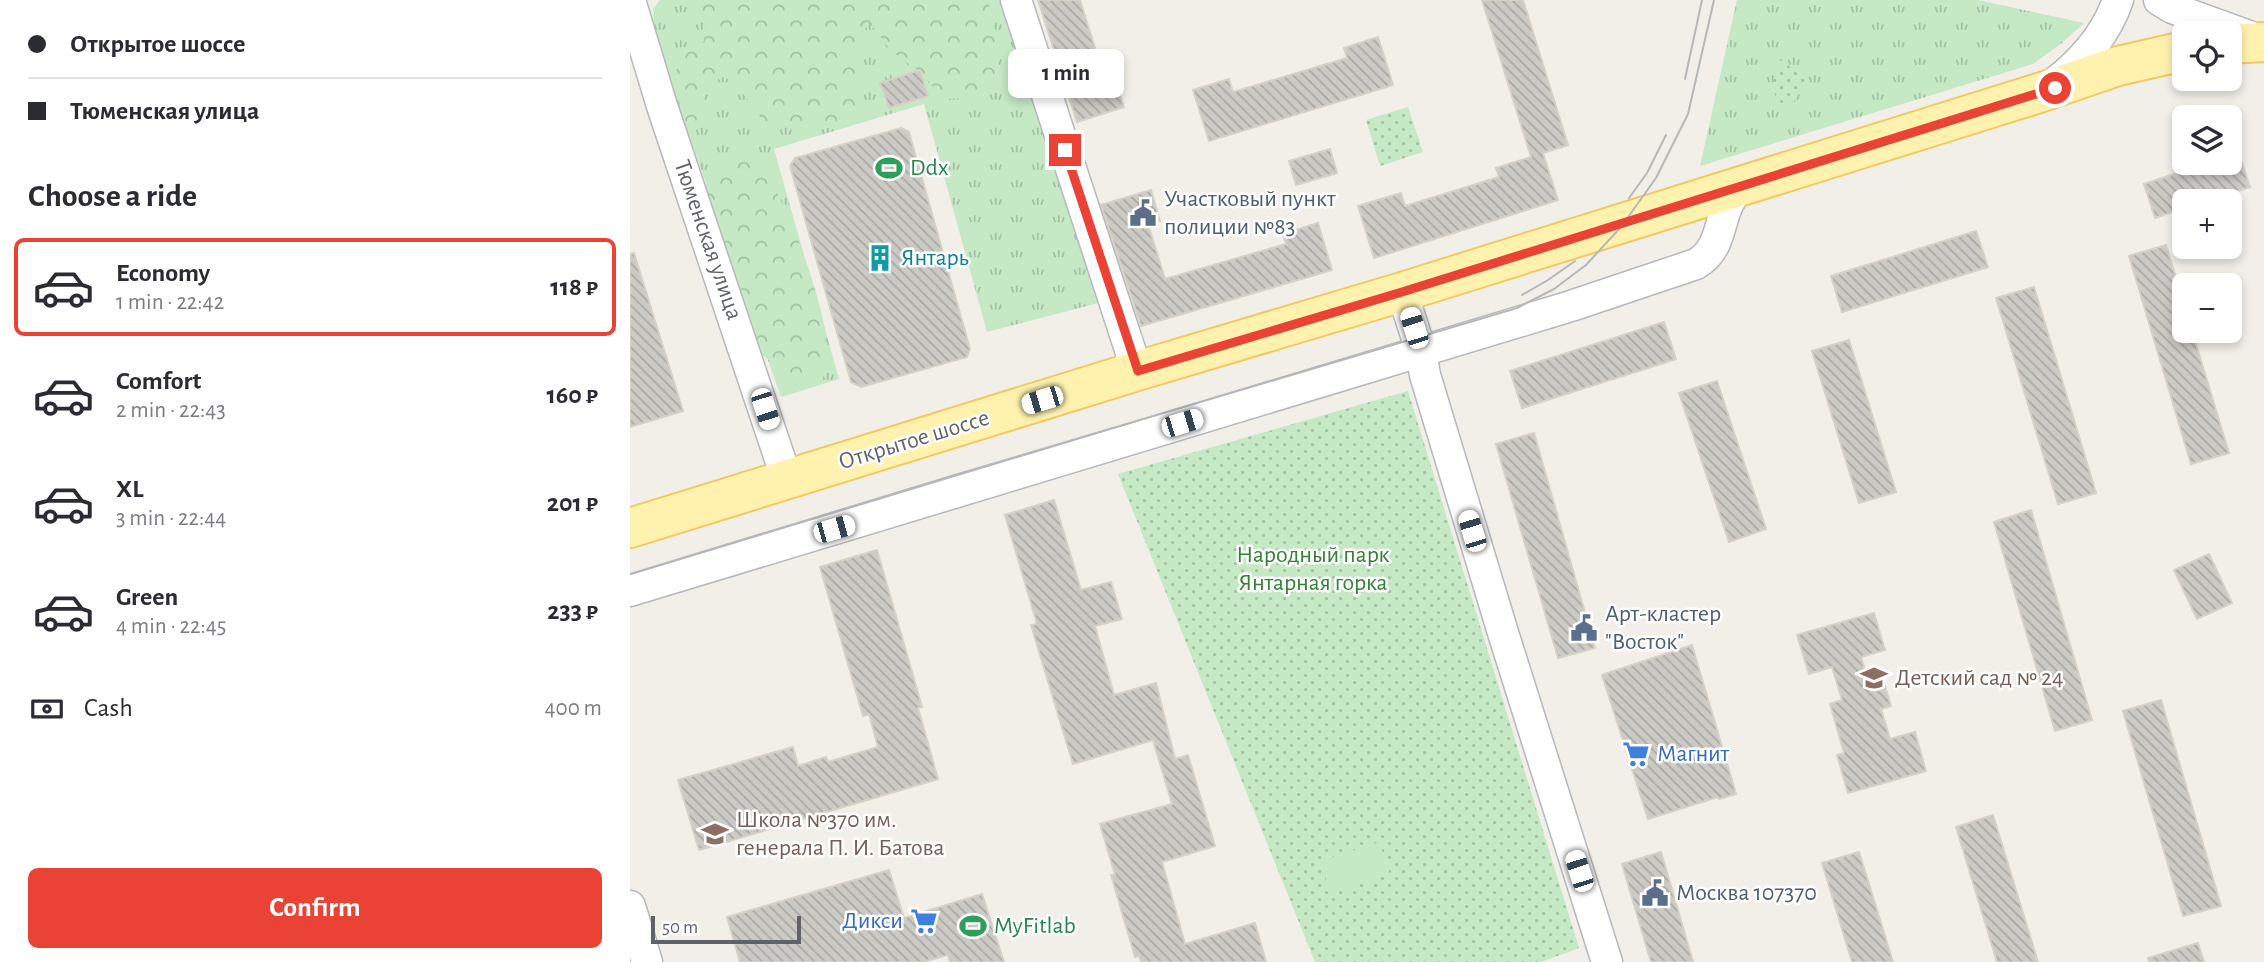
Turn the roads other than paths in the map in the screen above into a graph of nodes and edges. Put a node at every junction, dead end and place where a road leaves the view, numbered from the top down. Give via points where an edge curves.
1 (630, 0) edge
2 (1016, 0) edge
3 (2159, 0) edge
4 (2115, 8) edge
5 (2264, 41) edge
6 (2242, 43) edge
7 (2172, 54) edge
8 (2139, 61) junction
9 (2042, 92) junction
10 (1742, 185) junction
11 (1402, 292) junction
12 (1421, 351) junction
13 (1138, 371) junction
14 (787, 480) junction
15 (630, 528) edge
16 (630, 591) edge
17 (630, 906) edge
18 (647, 962) edge
19 (1607, 962) edge

1 - 14 street, Тюменская улица
2 - 13 street
3 - 5 street
4 - 8 street via 2121,45
4 - 9 street via 2088,52
5 - 6 main road
7 - 8 main road, Открытое шоссе
8 - 9 main road, Открытое шоссе
9 - 10 main road, Открытое шоссе
10 - 11 main road, Открытое шоссе
10 - 12 street via 1726,207 1713,251 1696,264
11 - 12 street
11 - 13 main road, Открытое шоссе
12 - 16 street
12 - 19 street via 1504,636
13 - 14 main road, Открытое шоссе
14 - 15 main road, Открытое шоссе
17 - 18 street

